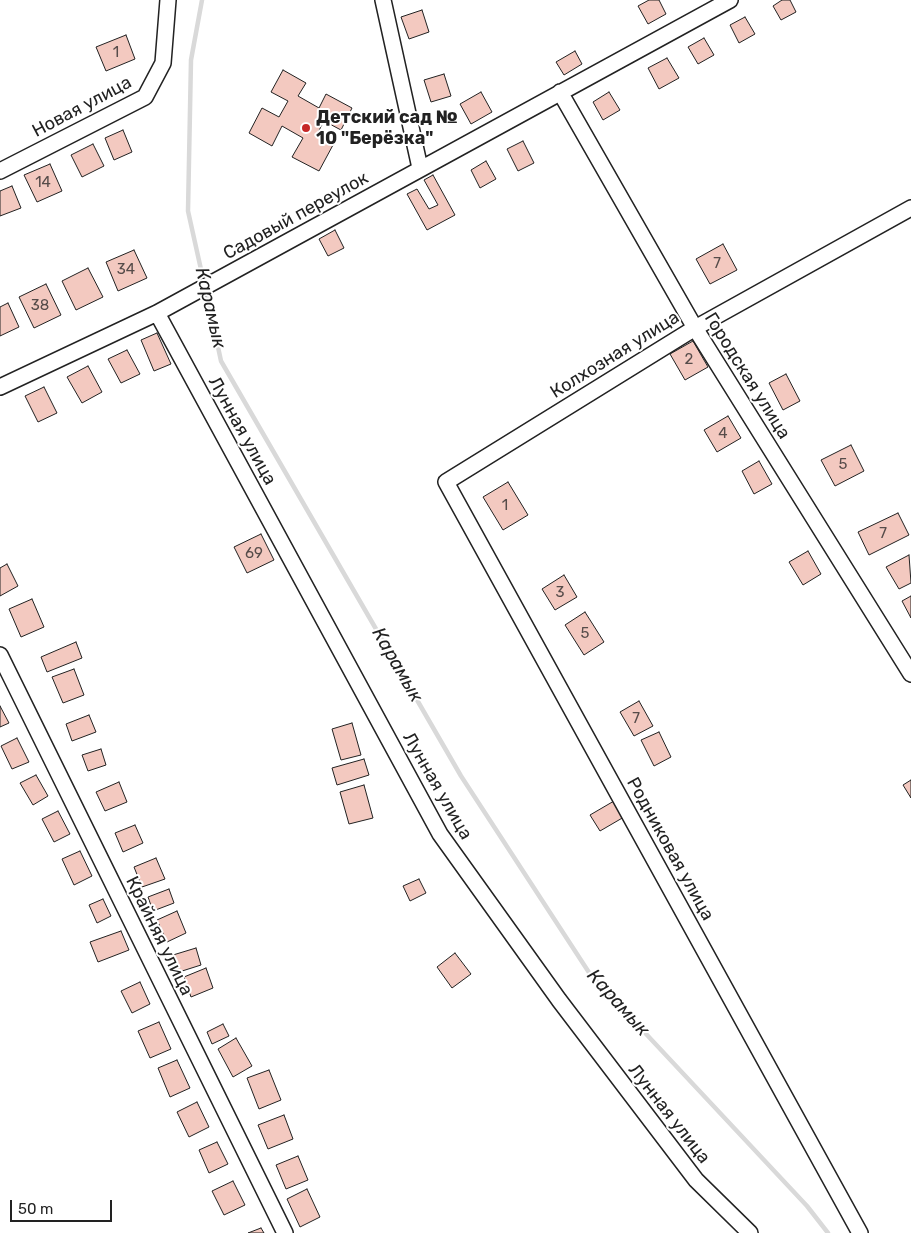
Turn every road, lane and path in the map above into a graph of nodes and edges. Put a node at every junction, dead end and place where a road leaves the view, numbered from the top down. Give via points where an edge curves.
1 (168, 0) edge
2 (383, 0) edge
3 (730, 0) edge
4 (560, 92) junction
5 (420, 168) junction
6 (0, 171) edge
7 (911, 208) edge
8 (157, 313) junction
9 (695, 328) junction
10 (0, 387) edge
11 (446, 482) joint
12 (0, 655) edge
13 (911, 674) edge
14 (285, 1233) edge
15 (750, 1233) edge
16 (860, 1233) edge

1 - 6 street, Новая улица via 163,62 145,97
2 - 5 street
3 - 4 street, Садовый переулок
4 - 5 street, Садовый переулок
4 - 9 street, Городская улица
5 - 8 street, Садовый переулок
7 - 9 street, Колхозная улица
8 - 10 street, Садовый переулок
8 - 15 street, Лунная улица via 440,834 559,1000 696,1180
9 - 11 street, Колхозная улица
9 - 13 street, Городская улица
11 - 16 street, Родниковая улица
12 - 14 street, Крайняя улица

